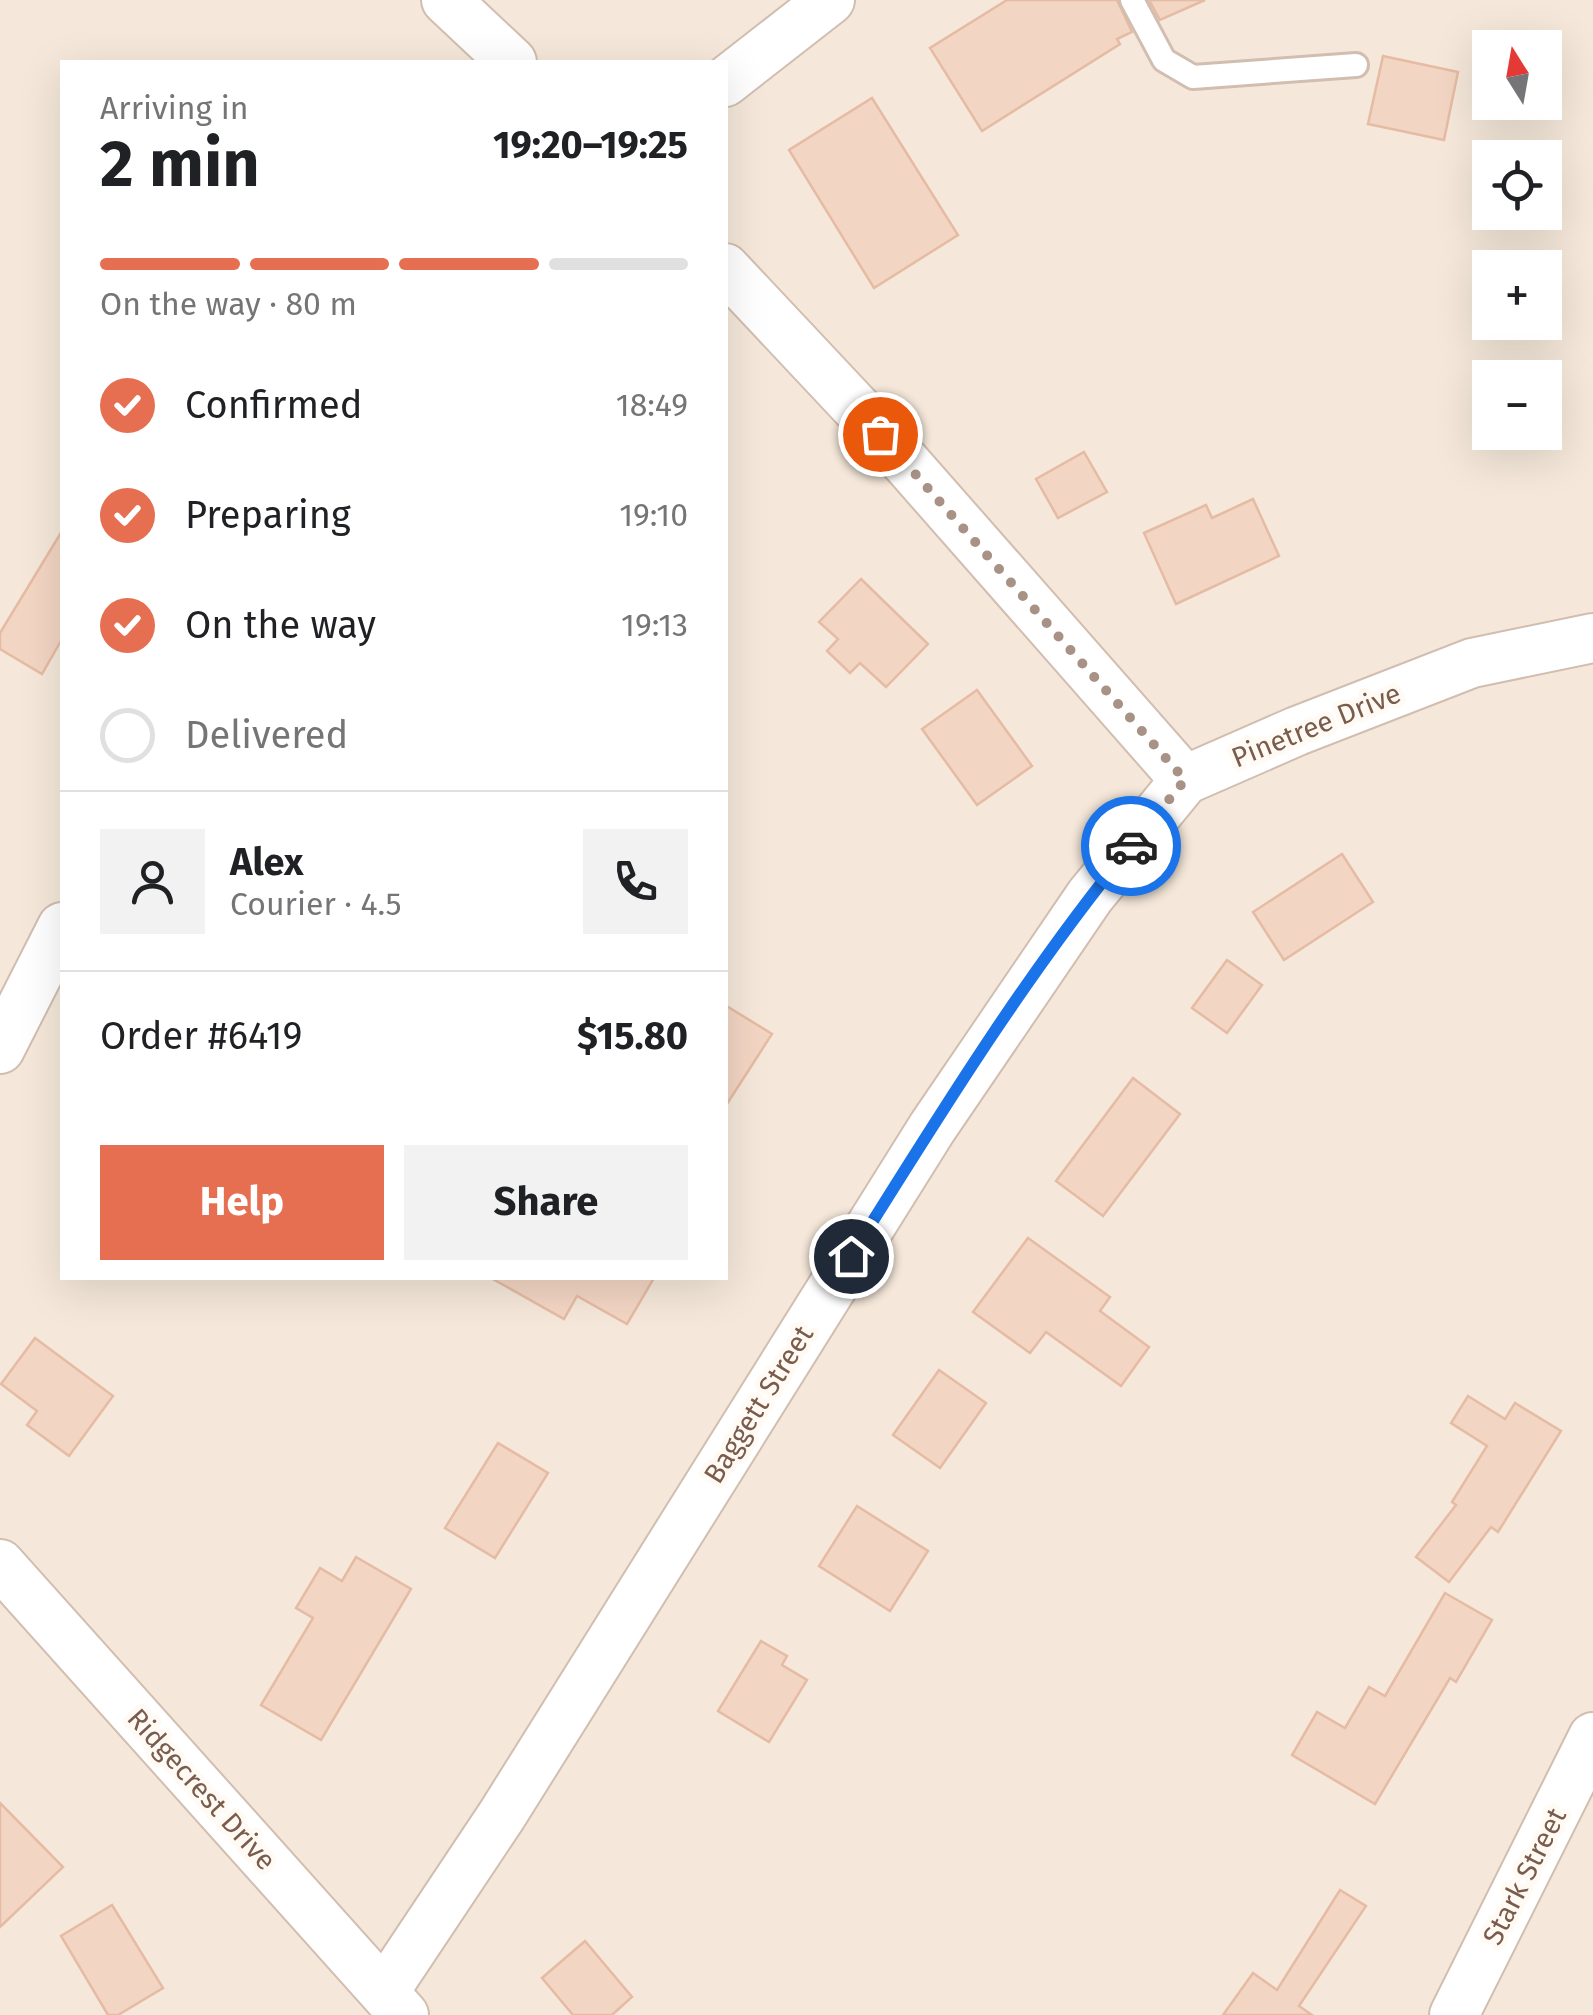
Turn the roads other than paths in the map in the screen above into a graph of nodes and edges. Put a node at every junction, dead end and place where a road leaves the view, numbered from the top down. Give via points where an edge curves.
1 (446, 0) edge
2 (830, 0) edge
3 (1132, 0) edge
4 (510, 60) edge
5 (1356, 65) dead end
6 (728, 80) edge
7 (728, 271) edge
8 (1593, 638) edge
9 (1185, 780) junction
10 (60, 931) edge
11 (0, 1049) edge
12 (0, 1564) edge
13 (1593, 1737) edge
14 (394, 2004) edge
15 (1454, 2015) edge

1 - 4 street
2 - 6 street
3 - 5 lane via 1164,60 1194,77
7 - 9 street
8 - 9 street, Pinetree Drive via 1472,663
9 - 14 street, Baggett Street via 1090,896 932,1128 502,1815
10 - 11 street
12 - 14 street, Ridgecrest Drive
13 - 15 street, Stark Street

